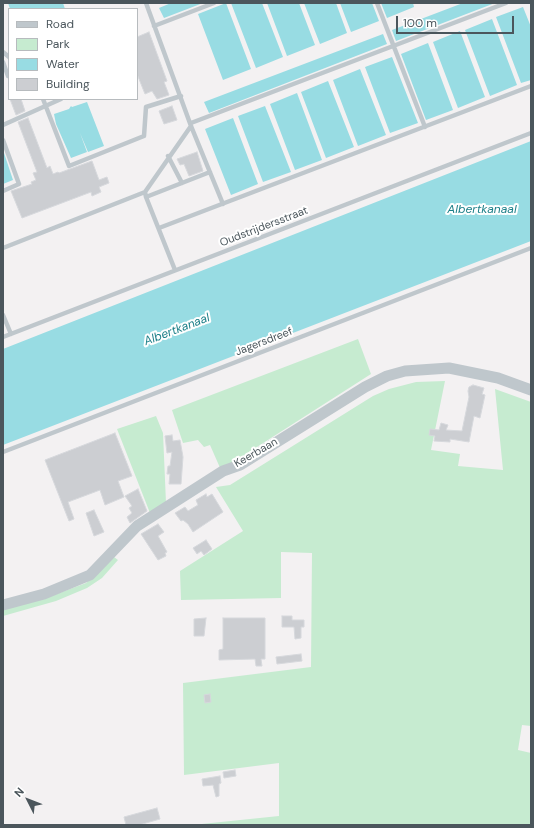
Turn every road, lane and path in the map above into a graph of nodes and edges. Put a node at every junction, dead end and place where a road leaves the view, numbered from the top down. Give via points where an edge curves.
1 (146, 3) edge
2 (214, 3) edge
3 (377, 3) edge
4 (506, 3) edge
5 (154, 26) junction
6 (394, 46) junction
7 (3, 62) edge
8 (8, 76) edge
9 (531, 86) edge
10 (181, 96) junction
11 (44, 100) edge
12 (58, 100) edge
13 (46, 105) junction
14 (3, 124) edge
15 (191, 124) junction
16 (424, 127) junction
17 (531, 133) edge
18 (3, 140) edge
19 (168, 156) junction
20 (210, 172) junction
21 (182, 183) junction
22 (3, 191) edge
23 (145, 195) junction
24 (223, 204) junction
25 (159, 228) junction
26 (3, 248) edge
27 (531, 248) edge
28 (175, 270) junction
29 (3, 315) edge
30 (11, 334) junction
31 (3, 337) edge
32 (531, 390) edge
33 (3, 452) edge
34 (3, 605) edge

1 - 5 lane
2 - 5 lane
3 - 6 lane
4 - 6 lane
5 - 10 lane
6 - 15 lane
6 - 16 lane
7 - 8 lane
9 - 16 lane
10 - 13 lane via 146,107 144,136 69,166
10 - 15 lane
11 - 13 lane
12 - 13 lane
13 - 14 lane
15 - 19 lane
15 - 20 lane
16 - 24 lane
17 - 28 lane, Oudstrijdersstraat
18 - 22 lane via 19,184
19 - 21 lane
19 - 23 lane
20 - 21 lane
20 - 24 lane
21 - 23 lane
23 - 25 lane
23 - 26 lane
24 - 25 lane
25 - 28 lane
27 - 33 lane, Jagersdreef
28 - 30 lane, Oudstrijdersstraat
29 - 30 lane
30 - 31 lane, Oudstrijdersstraat
32 - 34 street, Keerbaan via 498,378 449,368 405,371 387,376 364,387 240,465 223,471 137,526 90,575 44,594

